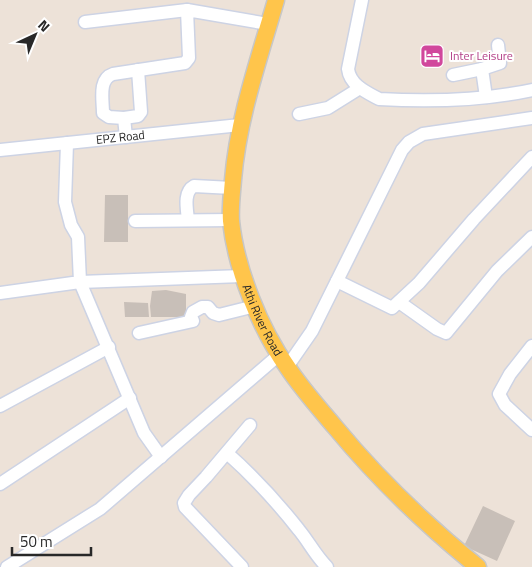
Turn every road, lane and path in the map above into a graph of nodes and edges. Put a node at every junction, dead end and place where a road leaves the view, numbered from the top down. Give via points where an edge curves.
1 (276, 0) edge
2 (362, 0) edge
3 (188, 10) junction
4 (85, 22) dead end
5 (268, 24) junction
6 (498, 45) dead end
7 (482, 69) junction
8 (138, 70) junction
9 (453, 75) dead end
10 (360, 88) junction
11 (532, 90) edge
12 (486, 98) junction
13 (299, 114) dead end
14 (124, 118) junction
15 (532, 118) edge
16 (240, 125) junction
17 (126, 137) junction
18 (67, 143) junction
19 (0, 150) edge
20 (532, 157) edge
21 (232, 188) junction
22 (188, 220) junction
23 (231, 220) junction
24 (135, 221) dead end
25 (532, 237) edge
26 (242, 276) junction
27 (337, 281) junction
28 (80, 282) junction
29 (0, 293) edge
30 (399, 302) junction
31 (255, 306) junction
32 (139, 333) dead end
33 (532, 346) edge
34 (108, 347) junction
35 (283, 361) junction
36 (130, 398) junction
37 (0, 406) edge
38 (250, 425) dead end
39 (532, 430) edge
40 (227, 453) junction
41 (161, 457) junction
42 (0, 484) edge
43 (7, 567) edge
44 (242, 567) edge
45 (327, 567) edge
46 (478, 567) edge

1 - 5 main road, Athi River Road
2 - 10 street via 348,69 349,76
3 - 4 street
3 - 5 street
3 - 8 street via 189,58 181,64
5 - 16 main road, Athi River Road
6 - 7 street via 500,63
7 - 9 street
7 - 12 street
8 - 14 street via 141,112 138,116
8 - 14 street via 108,75 103,82 103,113 109,117
10 - 12 street via 379,99
10 - 13 street via 328,108
11 - 12 street
14 - 17 street
15 - 27 street via 423,134 409,142 402,150
16 - 17 street, EPZ Road
16 - 21 main road, Athi River Road
17 - 18 street, EPZ Road
18 - 19 street, EPZ Road
18 - 28 street via 65,202 71,226 78,237
20 - 30 street
21 - 22 street via 194,186 189,189
21 - 23 main road, Athi River Road
22 - 23 street
22 - 24 street
23 - 26 main road, Athi River Road
25 - 30 street via 497,271 446,333 436,330
26 - 28 street
26 - 31 main road, Athi River Road
27 - 30 street via 388,307 392,308
27 - 35 street via 312,331
28 - 29 street
28 - 34 street
31 - 32 street via 219,315 208,307 202,307 193,312 193,322
31 - 35 main road, Athi River Road
33 - 39 street via 510,374 500,394 505,405
34 - 36 street
34 - 37 street
35 - 41 street
35 - 46 main road, Athi River Road via 376,473 440,536
36 - 41 street via 144,433
36 - 42 street
38 - 40 street
40 - 44 street via 184,503
40 - 45 street via 285,512
41 - 43 street via 100,509

